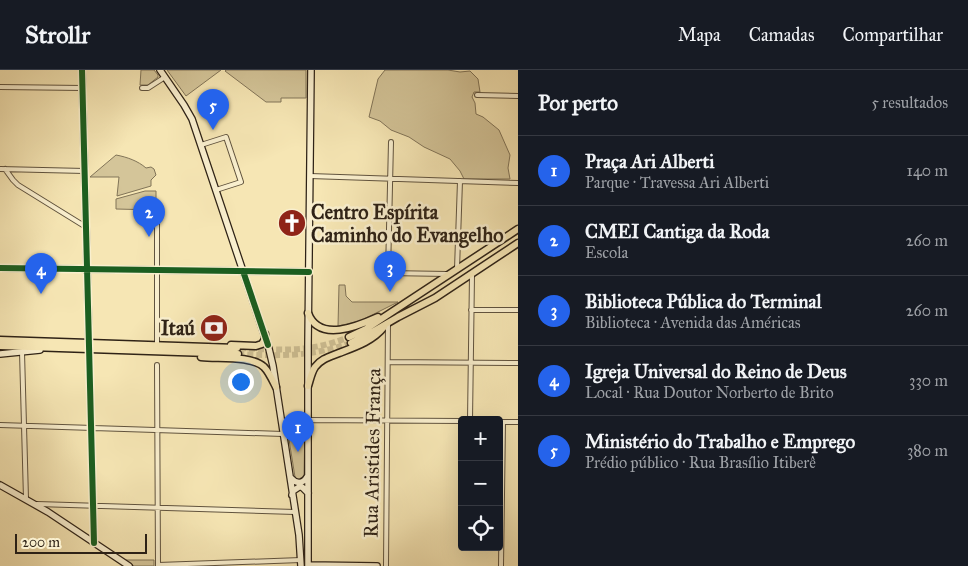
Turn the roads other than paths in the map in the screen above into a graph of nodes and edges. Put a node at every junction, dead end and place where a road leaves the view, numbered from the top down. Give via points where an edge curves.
1 (82, 70) edge
2 (160, 70) edge
3 (311, 70) edge
4 (165, 77) junction
5 (0, 87) edge
6 (83, 88) junction
7 (142, 88) dead end
8 (477, 95) dead end
9 (518, 96) edge
10 (391, 142) dead end
11 (201, 146) junction
12 (3, 169) edge
13 (85, 171) junction
14 (310, 176) junction
15 (390, 179) junction
16 (460, 181) junction
17 (518, 184) edge
18 (216, 190) junction
19 (157, 218) dead end
20 (86, 227) junction
21 (518, 229) edge
22 (518, 244) edge
23 (0, 268) edge
24 (87, 269) junction
25 (457, 269) junction
26 (157, 270) junction
27 (244, 271) junction
28 (308, 272) junction
29 (450, 274) junction
30 (472, 274) junction
31 (471, 310) junction
32 (518, 310) edge
33 (391, 312) junction
34 (308, 313) junction
35 (388, 323) junction
36 (379, 333) junction
37 (265, 334) junction
38 (0, 340) edge
39 (388, 341) junction
40 (0, 346) edge
41 (89, 346) junction
42 (158, 346) junction
43 (51, 348) junction
44 (170, 349) junction
45 (237, 351) tunnel mouth
46 (22, 352) junction
47 (0, 354) edge
48 (388, 362) junction
49 (470, 363) junction
50 (518, 363) edge
51 (158, 365) dead end
52 (308, 386) junction
53 (276, 387) junction
54 (470, 416) edge
55 (308, 420) junction
56 (387, 420) junction
57 (281, 421) junction
58 (458, 421) edge
59 (503, 422) edge
60 (518, 422) edge
61 (0, 425) edge
62 (24, 426) junction
63 (92, 428) junction
64 (158, 430) junction
65 (283, 434) junction
66 (501, 461) edge
67 (290, 476) junction
68 (308, 476) junction
69 (0, 486) edge
70 (308, 493) junction
71 (292, 496) junction
72 (26, 500) junction
73 (34, 504) junction
74 (94, 506) junction
75 (158, 508) junction
76 (295, 512) junction
77 (94, 543) junction
78 (304, 564) edge
79 (129, 566) edge
80 (158, 566) edge
81 (377, 566) edge
82 (386, 566) edge
83 (501, 566) edge

1 - 6 main road
2 - 4 main road
3 - 14 main road
4 - 7 street via 148,88
4 - 11 main road via 188,111
5 - 6 street
6 - 13 main road
8 - 9 street
10 - 15 street
11 - 18 main road
11 - 18 street via 226,137 241,182
12 - 13 street
12 - 20 street via 18,185
13 - 20 main road
14 - 15 street
14 - 28 main road
15 - 16 street
15 - 29 street via 388,273
16 - 17 street
16 - 25 street
18 - 27 main road
19 - 26 street
20 - 24 main road
21 - 25 main road
22 - 30 main road
23 - 24 main road
24 - 26 main road
24 - 41 main road
25 - 29 main road
26 - 27 main road
26 - 42 street
27 - 28 main road
27 - 37 main road
28 - 34 main road
29 - 33 main road
30 - 31 street
30 - 35 main road
31 - 32 street
31 - 49 street
33 - 34 main road via 357,326 337,330 318,327
33 - 35 main road via 350,340
34 - 52 main road
35 - 36 main road
35 - 39 street, Rua Aristides França
36 - 39 street, Rua Aristides França
36 - 52 main road via 320,362 313,370
37 - 44 main road via 260,345 196,344
37 - 53 main road
38 - 41 main road
39 - 48 street, Rua Aristides França
40 - 43 main road
41 - 42 main road
41 - 43 main road
41 - 44 main road
41 - 63 street
42 - 44 main road
43 - 46 main road
44 - 45 main road
44 - 53 main road via 208,358 254,361 265,368
46 - 47 main road
46 - 62 street
48 - 49 street
48 - 56 street, Rua Aristides França
49 - 50 street
49 - 54 street
51 - 64 street
52 - 55 main road
53 - 57 main road
55 - 56 street
55 - 57 street
55 - 68 main road
56 - 58 street
56 - 82 street, Rua Aristides França
57 - 65 main road
59 - 60 street
61 - 62 street
62 - 63 street
62 - 72 street
63 - 64 street
63 - 74 street
64 - 65 street
64 - 75 street
65 - 67 main road
66 - 83 street
67 - 68 main road via 297,483
67 - 71 main road
68 - 70 main road
69 - 72 main road
70 - 71 main road via 299,487
70 - 78 main road
71 - 76 main road
72 - 73 main road
73 - 74 street
73 - 77 main road
74 - 75 street
74 - 77 street
75 - 76 street
75 - 80 street
76 - 78 main road
77 - 79 main road
78 - 80 street
78 - 81 main road

